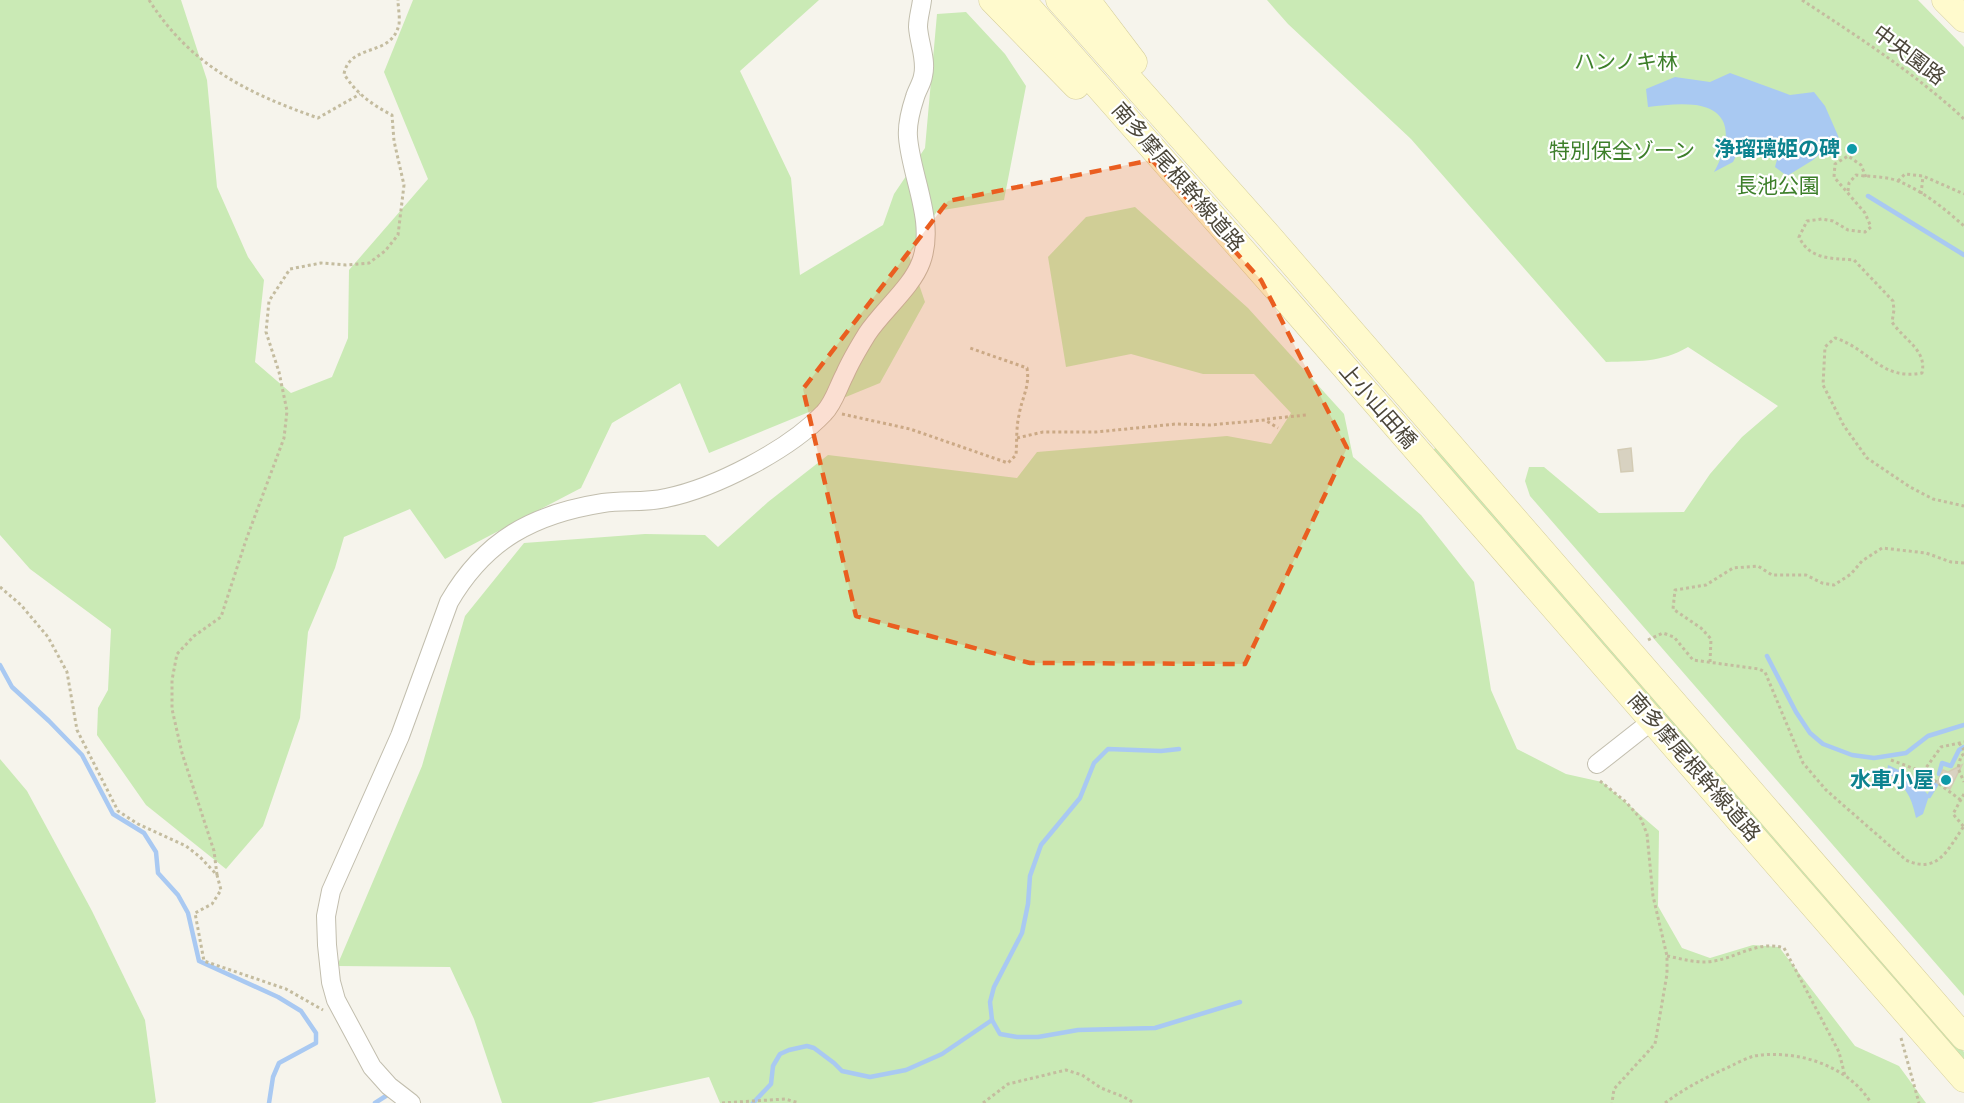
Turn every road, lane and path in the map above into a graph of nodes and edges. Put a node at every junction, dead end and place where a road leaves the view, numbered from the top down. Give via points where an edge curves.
1 (149, 0) edge
2 (398, 0) edge
3 (922, 0) edge
4 (992, 0) edge
5 (1022, 0) edge
6 (1059, 0) edge
7 (1087, 0) edge
8 (1802, 0) edge
9 (1945, 0) edge
10 (1964, 19) edge
11 (360, 94) junction
12 (1964, 119) edge
13 (1923, 176) junction
14 (1866, 177) junction
15 (1898, 181) junction
16 (1848, 191) junction
17 (1921, 194) junction
18 (1964, 194) edge
19 (1964, 226) edge
20 (1267, 234) junction
21 (1288, 302) junction
22 (1355, 336) joint
23 (970, 348) dead end
24 (1333, 354) joint
25 (826, 411) junction
26 (1306, 415) dead end
27 (1265, 420) junction
28 (1278, 428) dead end
29 (1017, 438) junction
30 (1443, 439) joint
31 (1423, 457) joint
32 (1964, 506) edge
33 (1964, 563) edge
34 (0, 587) edge
35 (1648, 640) dead end
36 (1710, 662) junction
37 (1653, 720) junction
38 (1964, 742) edge
39 (1959, 743) junction
40 (1964, 750) edge
41 (1964, 754) edge
42 (1891, 760) dead end
43 (1596, 769) joint
44 (1923, 772) junction
45 (1964, 782) edge
46 (1964, 794) edge
47 (1962, 801) junction
48 (1964, 826) edge
49 (218, 874) junction
50 (1667, 957) junction
51 (348, 1024) junction
52 (1964, 1037) edge
53 (1900, 1038) dead end
54 (1845, 1076) junction
55 (1964, 1078) edge
56 (411, 1103) edge
57 (722, 1103) edge
58 (799, 1103) edge
59 (983, 1103) edge
60 (1134, 1103) edge
61 (1611, 1103) edge
62 (1665, 1103) edge
63 (1871, 1103) edge
64 (1919, 1103) edge

1 - 11 path via 164,24 195,54 228,78 276,103 318,118
2 - 11 path via 399,23 394,35 385,45 356,55 346,64 344,74
3 - 25 street via 918,27 924,75 915,97 908,135 923,210 921,261 868,332
4 - 21 main road
5 - 21 main road, 南多摩尾根幹線道路
6 - 20 main road, 南多摩尾根幹線道路
7 - 20 main road
8 - 12 path, 中央園路 via 1877,49
9 - 10 main road
11 - 49 path via 392,115 404,184 398,235 386,251 369,263 321,263 290,269 269,301 266,332 287,411 284,438 221,617 177,654 172,680 172,709 182,753
13 - 15 path via 1905,174
13 - 17 path
13 - 18 path
14 - 15 path
14 - 16 path via 1856,175
14 - 16 path via 1861,165 1848,156 1835,164 1834,177
15 - 17 path
16 - 32 path via 1871,227 1865,232 1848,230 1833,221 1807,221 1799,237 1804,248 1823,257 1854,260 1893,301 1892,322 1924,362 1922,373 1890,372 1850,343 1836,338 1825,347 1823,384 1844,426 1867,458 1933,499
17 - 19 path
20 - 22 main road, 南多摩尾根幹線道路
21 - 24 main road, 南多摩尾根幹線道路
22 - 30 main road, 上小山田橋
23 - 29 path via 1027,368 1028,389 1018,418
24 - 31 main road, 上小山田橋
25 - 29 path via 910,429 1008,463 1016,454
25 - 51 street via 781,447 709,485 663,499 604,503 559,513 499,542 468,573 449,602 400,736 331,891 326,916 331,982
26 - 27 path
27 - 28 path
27 - 29 path via 1043,432
30 - 52 main road, 南多摩尾根幹線道路
31 - 37 main road, 南多摩尾根幹線道路
33 - 36 path via 1882,548 1834,585 1806,575 1772,575 1758,566 1733,568 1706,585 1675,590 1673,609 1711,639
34 - 49 path via 48,638 68,672 77,730 118,811 186,846
35 - 36 path via 1663,633 1674,637 1693,660
36 - 48 path via 1765,672 1803,763 1826,790 1906,860 1918,866 1933,864 1946,853
37 - 43 street
37 - 55 main road, 南多摩尾根幹線道路
38 - 39 path
39 - 40 path
39 - 44 path via 1941,747
41 - 45 path via 1958,768
42 - 44 path
43 - 50 path via 1602,784 1626,802 1644,826 1653,896
44 - 47 path
46 - 47 path
47 - 48 path via 1953,814
49 - 51 path via 221,890 212,904 195,913 204,961 286,989
50 - 54 path via 1700,963 1759,946 1773,944 1784,948 1839,1052
50 - 61 path via 1655,1044 1614,1089
51 - 56 street via 372,1067
53 - 64 path
54 - 62 path via 1811,1059 1752,1056 1684,1089
54 - 63 path
57 - 58 path via 785,1099
59 - 60 path via 1008,1084 1066,1070

